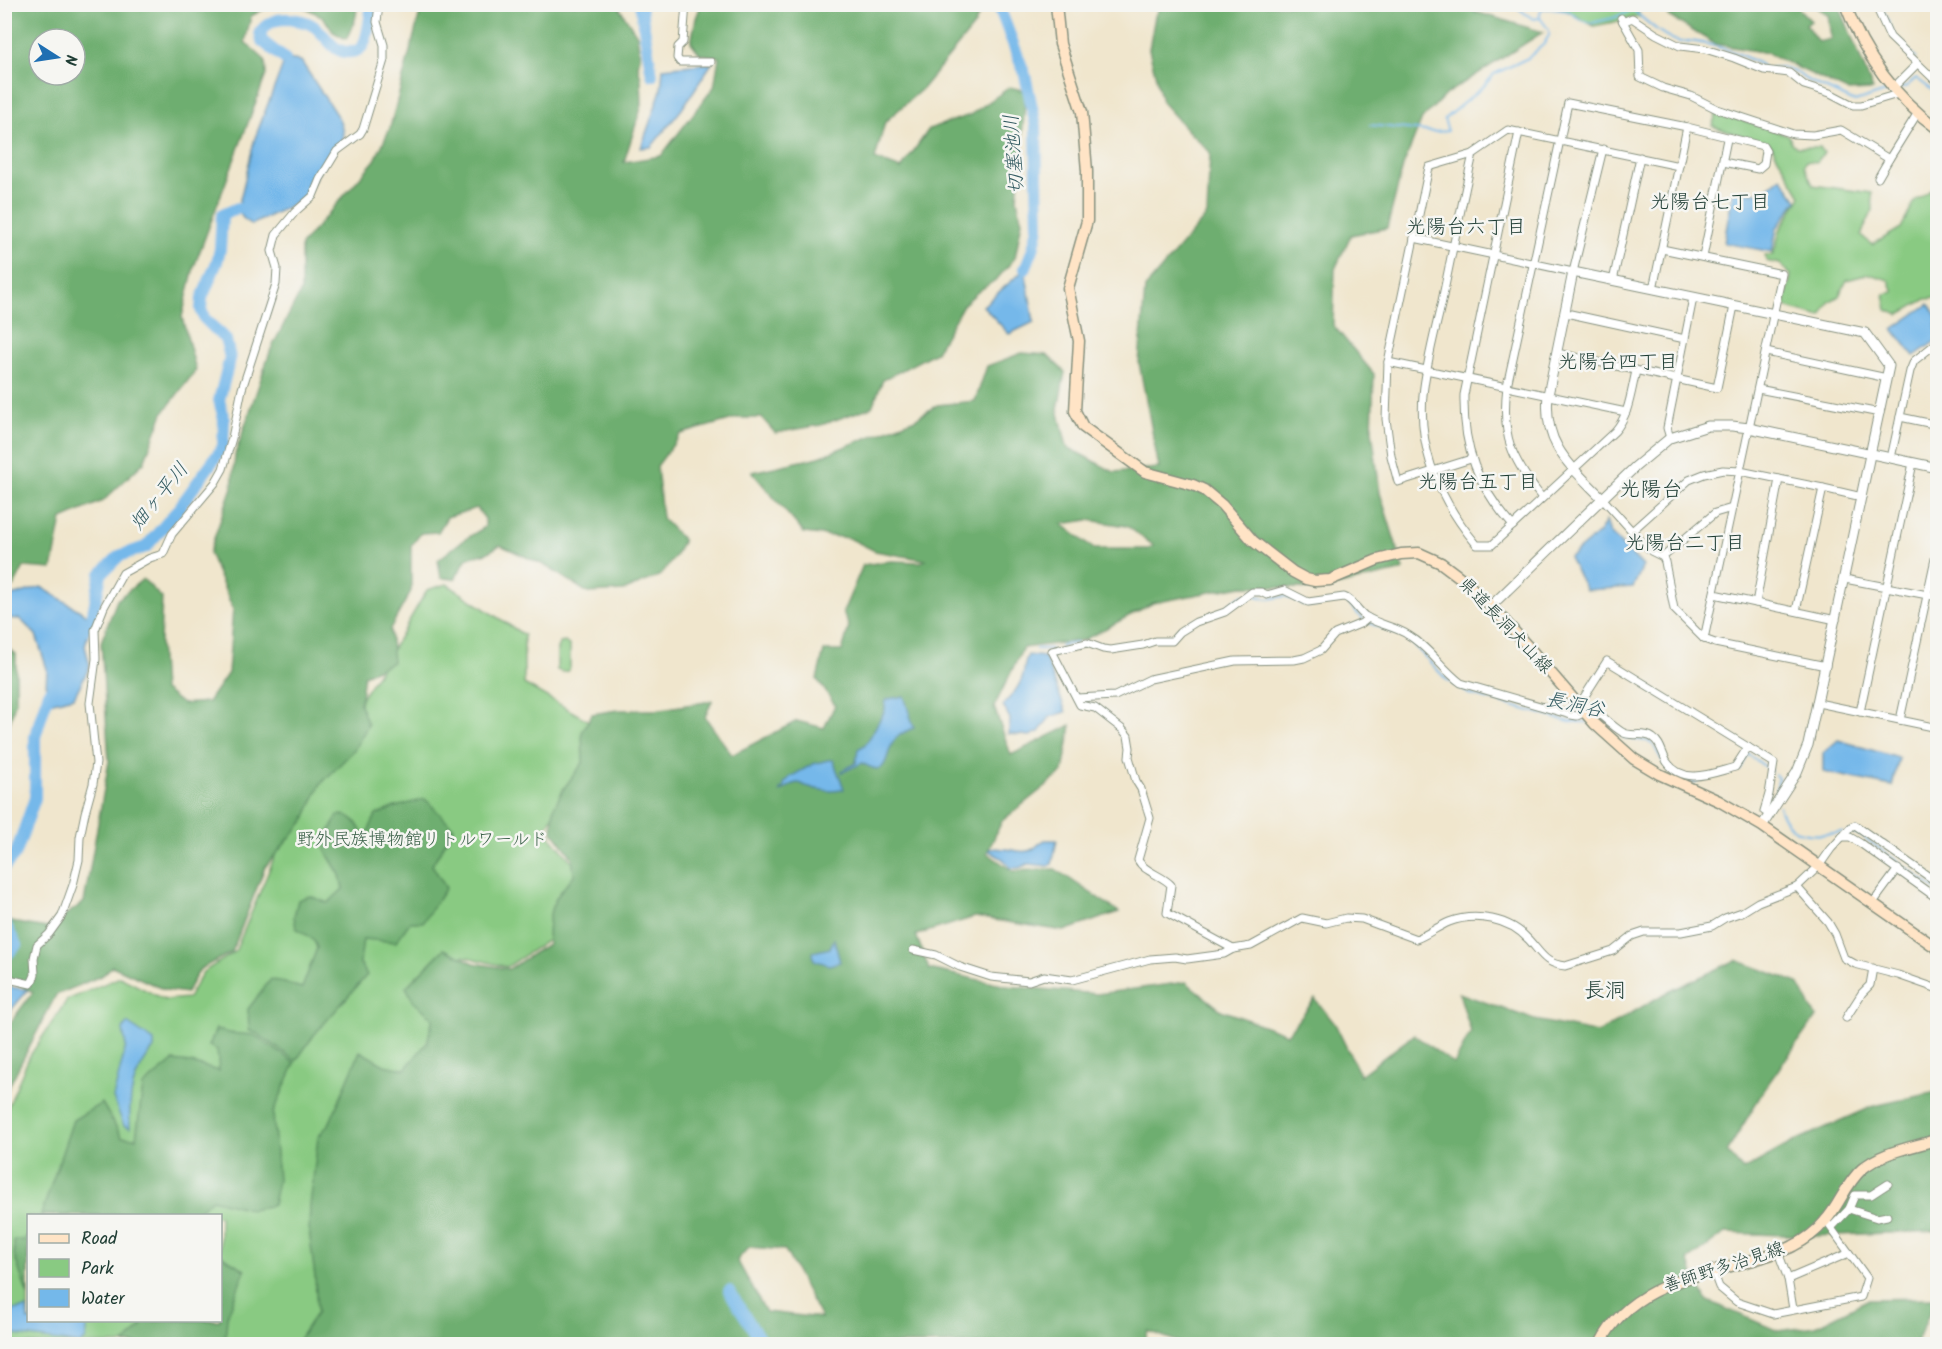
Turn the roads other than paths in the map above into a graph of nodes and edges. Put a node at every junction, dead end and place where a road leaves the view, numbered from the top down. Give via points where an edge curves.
1 (379, 4) edge
2 (686, 4) edge
3 (1056, 4) edge
4 (1845, 4) edge
5 (1875, 4) edge
6 (711, 62) dead end
7 (1917, 64) junction
8 (1938, 83) edge
9 (1896, 89) junction
10 (1917, 114) junction
11 (1687, 127) junction
12 (1938, 129) edge
13 (1519, 132) junction
14 (1727, 139) junction
15 (1560, 141) junction
16 (1603, 149) junction
17 (1473, 154) junction
18 (1640, 157) junction
19 (1889, 159) junction
20 (1723, 162) junction
21 (1679, 166) junction
22 (1878, 178) dead end
23 (1414, 238) junction
24 (1453, 246) junction
25 (1662, 249) junction
26 (1493, 255) junction
27 (1703, 256) junction
28 (1534, 264) junction
29 (1574, 273) junction
30 (1613, 281) junction
31 (1653, 289) junction
32 (1693, 297) junction
33 (1734, 306) junction
34 (1774, 313) junction
35 (1566, 314) junction
36 (1685, 339) junction
37 (1938, 342) edge
38 (1766, 352) junction
39 (1557, 353) junction
40 (1388, 362) junction
41 (1427, 369) junction
42 (1636, 371) junction
43 (1468, 378) junction
44 (1887, 378) junction
45 (1676, 379) junction
46 (1507, 386) junction
47 (1758, 388) junction
48 (1548, 395) junction
49 (1938, 409) edge
50 (1626, 412) junction
51 (1880, 413) junction
52 (1900, 417) junction
53 (1936, 425) edge
54 (1749, 428) junction
55 (1670, 438) junction
56 (1871, 454) junction
57 (1892, 458) junction
58 (1471, 459) junction
59 (1913, 463) junction
60 (1938, 468) edge
61 (1574, 469) junction
62 (1432, 471) junction
63 (1740, 471) junction
64 (1779, 479) junction
65 (1823, 488) junction
66 (1862, 497) junction
67 (1542, 498) junction
68 (1603, 499) junction
69 (1732, 508) junction
70 (1513, 526) junction
71 (1632, 531) junction
72 (1938, 545) edge
73 (1663, 558) junction
74 (1845, 579) junction
75 (1886, 589) junction
76 (1714, 594) junction
77 (1926, 595) junction
78 (1938, 597) edge
79 (1756, 603) junction
80 (1491, 606) junction
81 (1796, 611) junction
82 (1365, 620) junction
83 (1836, 620) junction
84 (1704, 639) junction
85 (1826, 666) junction
86 (1077, 698) junction
87 (1818, 703) junction
88 (1586, 712) junction
89 (1860, 712) junction
90 (1900, 720) junction
91 (1938, 728) edge
92 (1748, 747) junction
93 (1772, 811) junction
94 (1762, 826) junction
95 (1845, 834) junction
96 (1819, 866) junction
97 (1898, 869) junction
98 (1938, 883) edge
99 (1797, 887) junction
100 (1938, 899) edge
101 (1872, 904) junction
102 (1233, 949) junction
103 (1938, 949) edge
104 (913, 950) dead end
105 (1873, 968) junction
106 (4, 978) edge
107 (1938, 989) edge
108 (1846, 1018) dead end
109 (1938, 1139) edge
110 (1888, 1184) dead end
111 (1849, 1209) junction
112 (1887, 1216) dead end
113 (1829, 1224) junction
114 (1778, 1252) junction
115 (1850, 1253) junction
116 (1713, 1270) junction
117 (1788, 1279) junction
118 (1793, 1309) junction
119 (1600, 1344) edge

1 - 106 street via 377,22 384,60 363,129 337,151 313,196 276,236 272,251 276,284 242,388 223,469 172,534 163,554 123,573 95,630 90,703 96,763 73,885 62,916 37,945 31,984
2 - 6 street via 683,42 677,58 680,62
3 - 80 main road, 県道長洞犬山線 via 1060,44 1082,112 1087,171 1087,220 1068,288 1079,341 1074,398 1080,423 1145,472 1202,488 1253,541 1306,579 1330,580 1377,560 1419,554 1441,563
4 - 9 main road via 1869,56
5 - 7 street via 1890,37
7 - 8 street
7 - 9 street
9 - 10 main road
9 - 19 street via 1853,105 1804,85 1789,73 1764,70 1734,57 1680,46 1637,19 1622,20 1639,50 1640,76 1663,88 1793,134 1841,130
10 - 12 main road
10 - 19 street
11 - 14 street
11 - 15 street via 1568,103
11 - 21 street
13 - 15 street
13 - 17 street via 1508,130
13 - 26 street
14 - 20 street
14 - 20 street via 1763,146 1764,164 1758,169
15 - 16 street
15 - 28 street
16 - 18 street
16 - 29 street
17 - 23 street via 1429,168
17 - 24 street
18 - 21 street
18 - 30 street
19 - 22 street
20 - 27 street
21 - 25 street
23 - 24 street
23 - 40 street
24 - 26 street
24 - 41 street
25 - 27 street
25 - 31 street
26 - 28 street
26 - 43 street
27 - 34 street via 1782,274
28 - 29 street
28 - 46 street
29 - 30 street
29 - 35 street
30 - 31 street
31 - 32 street
32 - 33 street
32 - 36 street
33 - 34 street
33 - 45 street via 1717,388
34 - 38 street
34 - 44 street via 1865,333 1889,366
35 - 36 street
35 - 39 street
36 - 45 street
37 - 52 street via 1914,361
38 - 44 street
38 - 47 street
39 - 42 street
39 - 48 street
40 - 41 street
40 - 62 street via 1386,419 1398,482
41 - 43 street
41 - 62 street via 1423,420
42 - 45 street
42 - 50 street
43 - 46 street
43 - 58 street via 1464,420
44 - 51 street
45 - 55 street via 1667,428
46 - 48 street
46 - 67 street via 1508,440 1513,456
47 - 51 street
47 - 54 street
48 - 50 street
48 - 61 street via 1550,432 1556,447
49 - 53 street
50 - 61 street via 1615,431
51 - 56 street
52 - 53 street
52 - 57 street
54 - 55 street via 1708,426
54 - 56 street
54 - 63 street
55 - 68 street
56 - 57 street
56 - 66 street
57 - 59 street
58 - 62 street
58 - 70 street via 1479,479
59 - 60 street
59 - 75 street
61 - 67 street
61 - 68 street
62 - 70 street via 1445,501 1477,545 1492,545
63 - 64 street
63 - 69 street
63 - 71 street via 1722,470 1689,480
64 - 65 street
64 - 79 street
65 - 66 street
65 - 81 street
66 - 74 street
67 - 70 street
68 - 71 street
68 - 80 street
69 - 73 street via 1715,513
69 - 76 street
71 - 73 street
72 - 77 street
73 - 84 street via 1674,609
74 - 75 street
74 - 83 street
75 - 77 street
75 - 89 street
76 - 79 street
76 - 84 street
77 - 78 street
77 - 90 street
79 - 81 street
80 - 88 main road, 県道長洞犬山線
81 - 83 street
82 - 86 street via 1335,634 1321,650 1304,658 1236,661 1150,679 1115,696
82 - 86 street via 1349,598 1308,602 1284,590 1267,595 1252,592 1225,612 1196,622 1172,641 1111,650 1087,643 1052,651
82 - 88 street via 1409,635 1461,682 1571,716
83 - 85 street
84 - 85 street
85 - 87 street
86 - 102 street via 1080,705 1095,708 1128,736 1133,773 1150,818 1138,860 1171,885 1167,914
87 - 89 street
87 - 93 street via 1797,772
88 - 92 street via 1601,714 1623,733 1652,738 1670,766 1688,776 1735,767
88 - 92 street via 1607,661
88 - 94 main road, 県道長洞犬山線 via 1611,741 1642,764
89 - 90 street
90 - 91 street
92 - 93 street via 1774,763 1764,812
93 - 94 street
94 - 96 main road, 県道長洞犬山線
95 - 96 street
95 - 97 street
95 - 98 street via 1855,825
96 - 99 street
96 - 101 main road, 県道長洞犬山線
97 - 100 street
97 - 101 street
99 - 102 street via 1713,926 1681,932 1644,932 1613,951 1565,966 1541,956 1518,930 1486,917 1461,918 1416,939 1362,919 1326,923 1302,918 1251,946
99 - 105 street via 1828,922 1844,958
101 - 103 main road, 県道長洞犬山線
102 - 104 street via 1187,959 1150,959 1072,980 1044,976 1029,981 992,977
105 - 107 street
105 - 108 street via 1870,985
109 - 113 main road, 善師野多治見線 via 1873,1160 1859,1171
110 - 111 street via 1871,1195 1855,1195
111 - 112 street via 1877,1218
111 - 113 street
113 - 114 main road, 善師野多治見線
113 - 115 street
114 - 116 main road, 善師野多治見線
114 - 117 street
115 - 117 street
115 - 118 street via 1867,1278 1861,1297
116 - 118 street via 1719,1287 1737,1302 1773,1314
116 - 119 main road, 善師野多治見線 via 1648,1294 1619,1318
117 - 118 street

